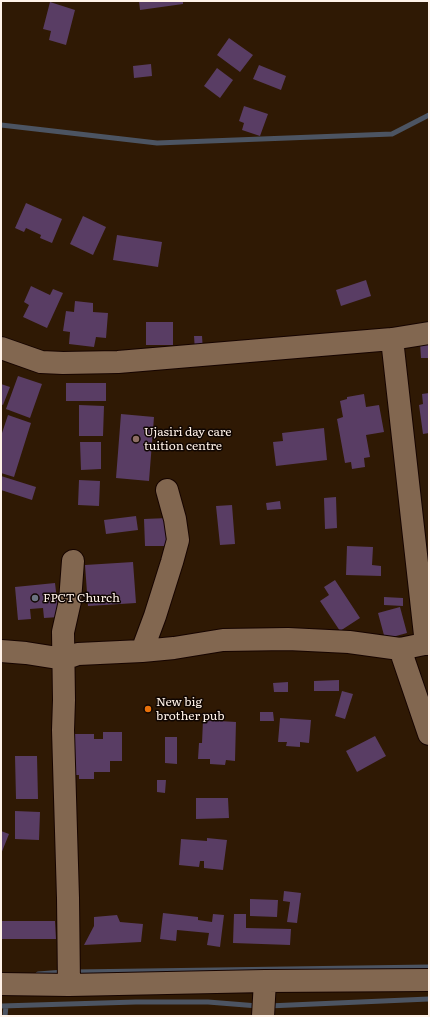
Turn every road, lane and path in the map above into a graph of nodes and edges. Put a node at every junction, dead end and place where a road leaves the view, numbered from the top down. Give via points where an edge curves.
1 (429, 333) edge
2 (392, 339) junction
3 (1, 348) edge
4 (167, 490) dead end
5 (73, 561) dead end
6 (428, 644) edge
7 (400, 649) junction
8 (1, 651) edge
9 (142, 651) junction
10 (64, 659) junction
11 (429, 734) edge
12 (429, 980) edge
13 (265, 981) junction
14 (1, 984) edge
15 (69, 985) junction
16 (263, 1016) edge

1 - 2 street
2 - 3 street via 110,362 41,362
2 - 6 street
4 - 9 street via 178,540
5 - 10 street via 70,601 63,632
6 - 7 street
7 - 9 street via 349,642 288,639 223,640
7 - 11 street
8 - 10 street
9 - 10 street via 78,654
10 - 15 street via 63,738
12 - 13 street
13 - 15 street
13 - 16 street
14 - 15 street

